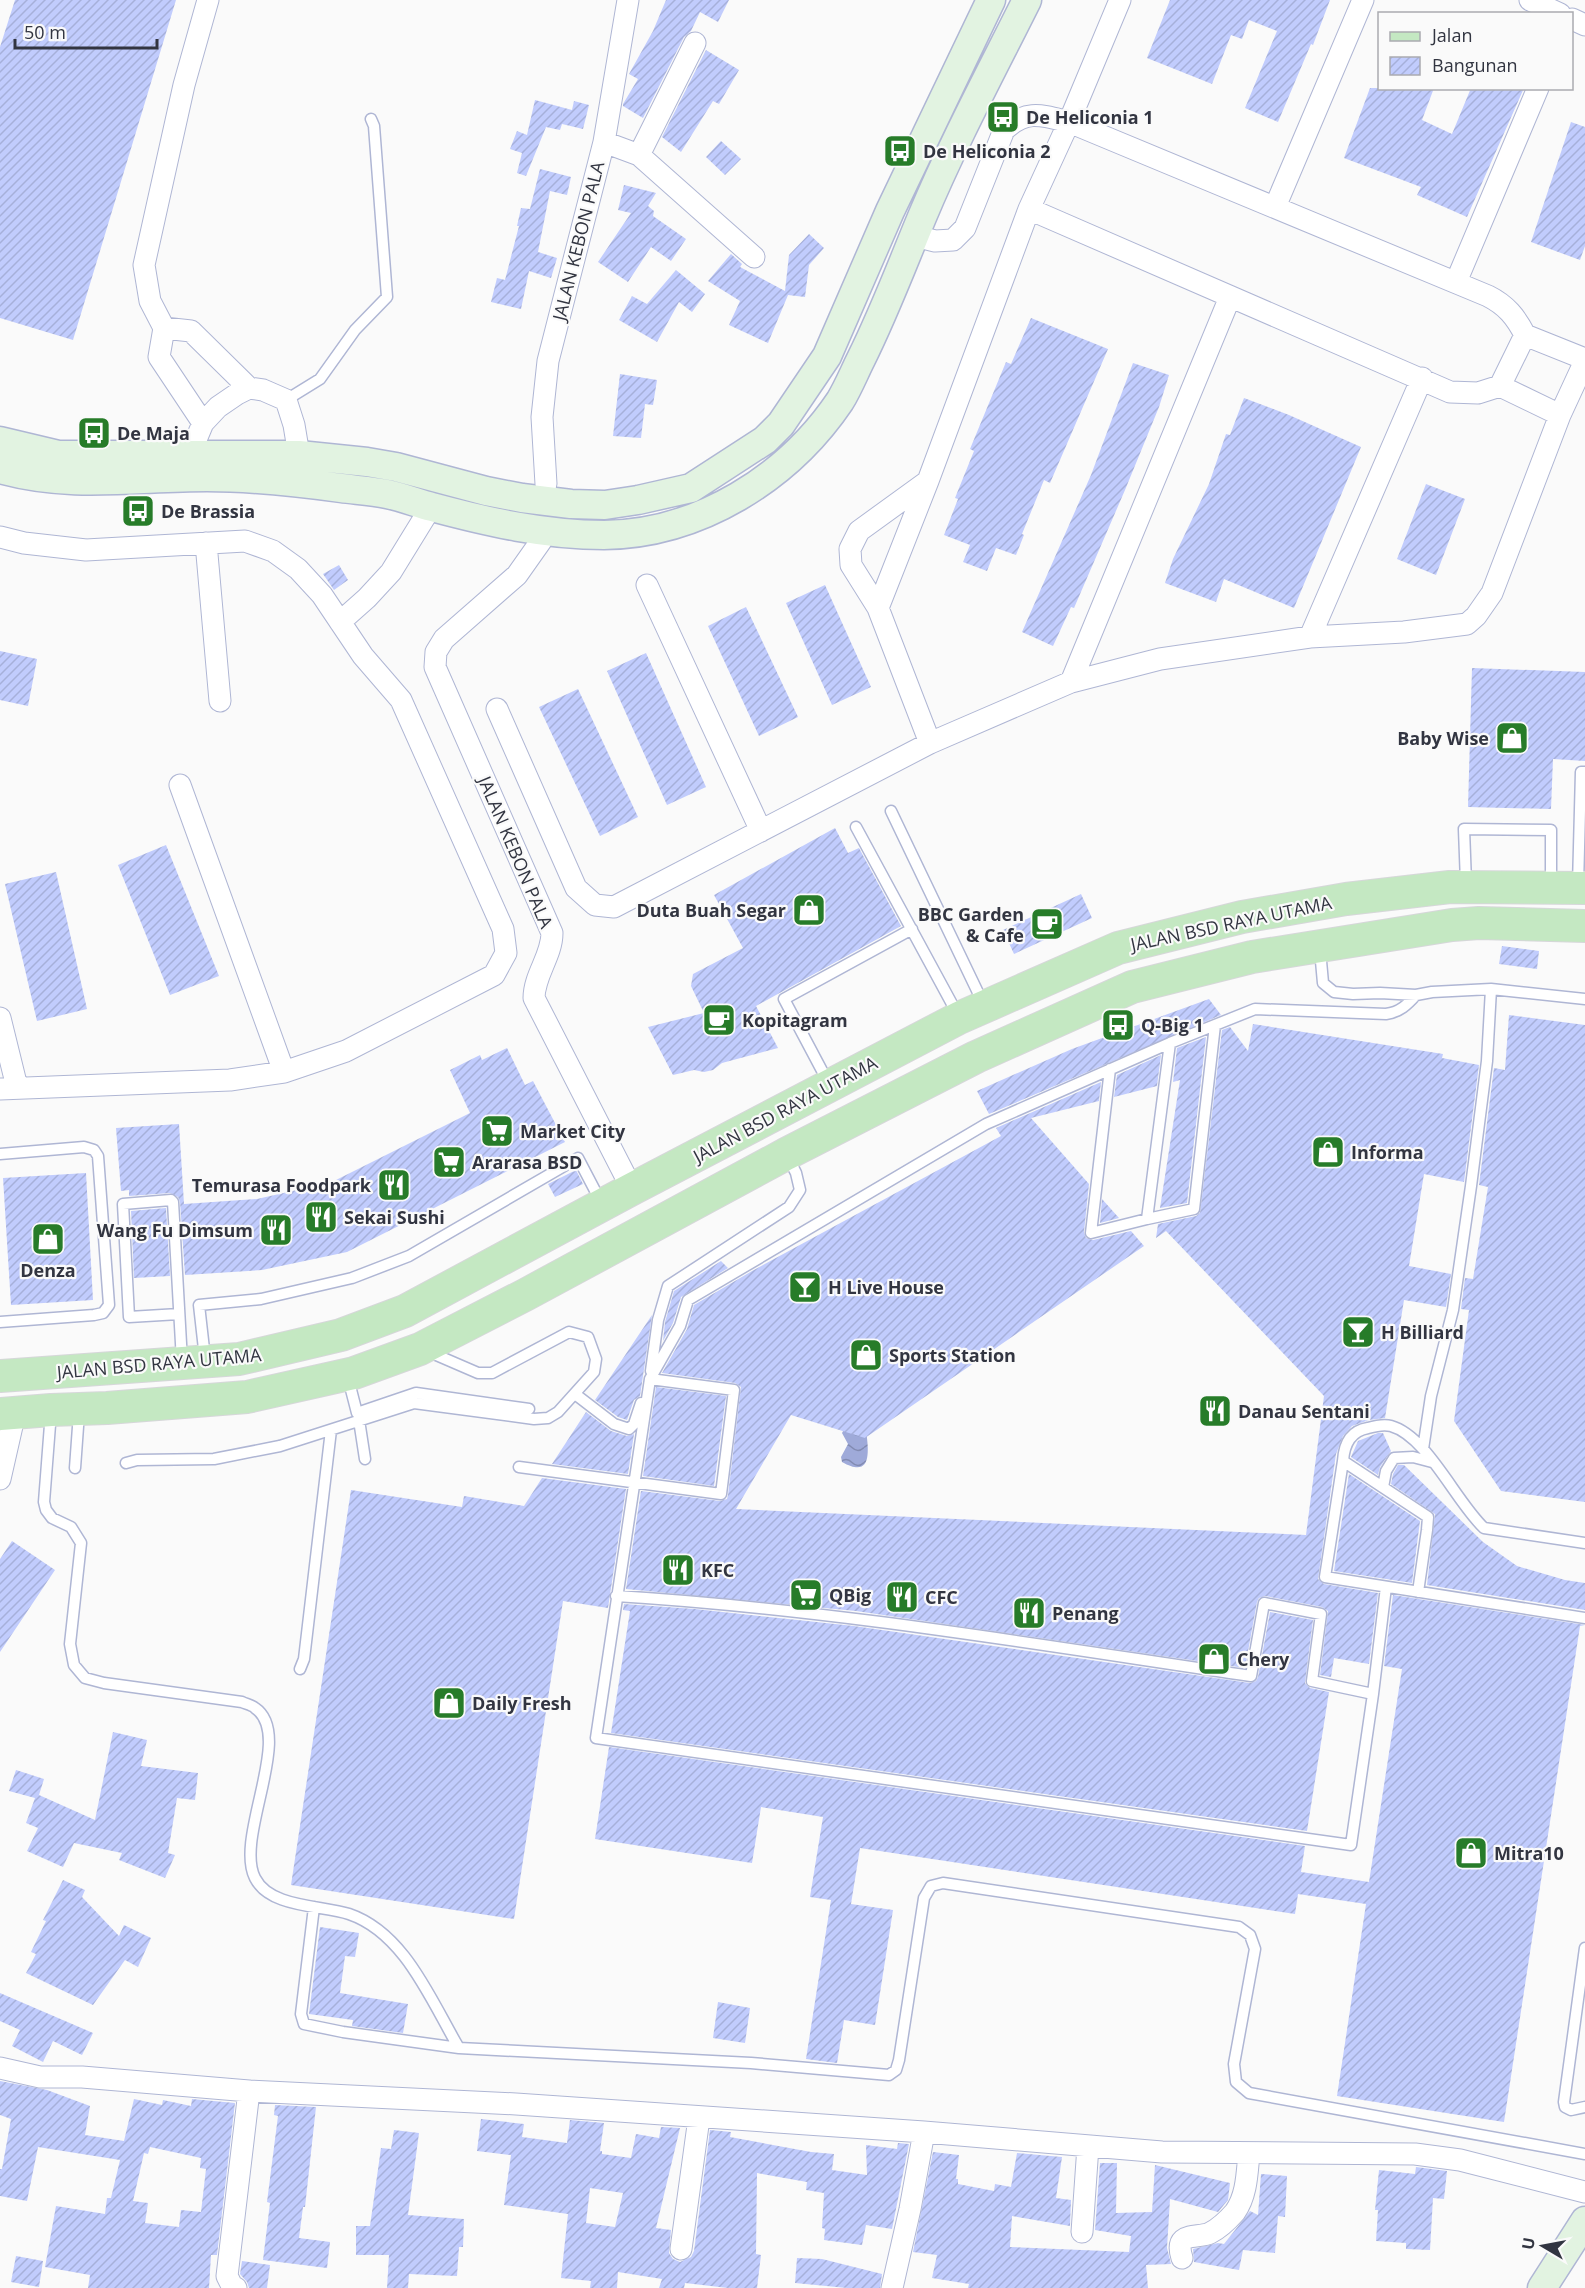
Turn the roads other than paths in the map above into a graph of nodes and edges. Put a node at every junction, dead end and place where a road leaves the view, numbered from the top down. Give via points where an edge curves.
1 (208, 0) edge
2 (627, 0) edge
3 (991, 0) edge
4 (1027, 0) edge
5 (1120, 0) edge
6 (1362, 0) edge
7 (1530, 0) edge
8 (1556, 12) edge
9 (695, 43) dead end
10 (1537, 90) edge
11 (371, 119) dead end
12 (1069, 122) junction
13 (604, 142) junction
14 (639, 155) junction
15 (1275, 207) junction
16 (1029, 209) junction
17 (915, 236) junction
18 (754, 257) dead end
19 (1456, 282) junction
20 (1230, 297) junction
21 (164, 328) junction
22 (1525, 335) junction
23 (1585, 360) edge
24 (1422, 378) junction
25 (1500, 386) junction
26 (249, 388) junction
27 (286, 400) junction
28 (1560, 415) junction
29 (203, 423) junction
30 (0, 441) edge
31 (190, 454) junction
32 (299, 455) junction
33 (0, 470) edge
34 (928, 481) junction
35 (546, 484) dead end
36 (691, 488) junction
37 (432, 507) junction
38 (700, 516) junction
39 (0, 537) edge
40 (541, 541) dead end
41 (206, 543) junction
42 (647, 585) dead end
43 (878, 608) junction
44 (340, 622) junction
45 (1311, 637) junction
46 (1071, 682) junction
47 (220, 701) dead end
48 (497, 709) dead end
49 (930, 743) junction
50 (1585, 772) edge
51 (180, 785) dead end
52 (891, 811) dead end
53 (856, 827) dead end
54 (761, 831) junction
55 (1466, 886) junction
56 (1571, 888) edge
57 (1585, 926) edge
58 (912, 929) junction
59 (1320, 946) junction
60 (1491, 988) junction
61 (1416, 995) junction
62 (1585, 999) edge
63 (972, 1012) junction
64 (0, 1018) edge
65 (1215, 1025) junction
66 (1170, 1043) junction
67 (1110, 1069) junction
68 (284, 1072) junction
69 (830, 1085) junction
70 (9, 1088) edge
71 (0, 1154) edge
72 (786, 1154) junction
73 (632, 1189) junction
74 (602, 1205) junction
75 (1147, 1219) junction
76 (502, 1260) junction
77 (525, 1295) junction
78 (179, 1314) junction
79 (0, 1322) edge
80 (420, 1349) junction
81 (194, 1362) junction
82 (347, 1374) junction
83 (0, 1376) edge
84 (650, 1379) junction
85 (574, 1394) junction
86 (529, 1408) dead end
87 (65, 1410) junction
88 (8, 1414) edge
89 (359, 1420) junction
90 (331, 1430) junction
91 (1423, 1449) junction
92 (366, 1459) dead end
93 (1343, 1461) junction
94 (1432, 1462) junction
95 (126, 1463) dead end
96 (519, 1467) dead end
97 (75, 1468) dead end
98 (0, 1479) edge
99 (634, 1482) junction
100 (1383, 1487) junction
101 (1585, 1543) edge
102 (1386, 1587) junction
103 (1418, 1592) junction
104 (616, 1596) junction
105 (1585, 1618) edge
106 (300, 1669) dead end
107 (1373, 1694) junction
108 (314, 1907) junction
109 (1585, 1948) edge
110 (459, 2048) junction
111 (0, 2068) edge
112 (249, 2091) junction
113 (1585, 2107) edge
114 (699, 2118) junction
115 (924, 2132) junction
116 (1088, 2146) junction
117 (1250, 2153) junction
118 (1585, 2154) edge
119 (1585, 2192) edge
120 (1585, 2221) edge
121 (1082, 2232) dead end
122 (681, 2249) dead end
123 (1182, 2258) dead end
124 (236, 2288) edge
125 (892, 2288) edge
126 (1542, 2288) edge

1 - 21 street via 184,85 144,264 150,301
2 - 13 street, JALAN KEBON PALA
3 - 36 street via 890,211 827,356 773,432
4 - 17 street
5 - 12 street
6 - 15 street
7 - 8 street
9 - 14 street
10 - 19 street
11 - 27 lane via 387,297 356,330 320,379
12 - 15 street
12 - 16 street
12 - 17 street via 1039,115 1017,118 1004,130 965,228 953,240
13 - 14 street
13 - 35 street, JALAN KEBON PALA via 548,361 542,417
14 - 18 street
15 - 19 street
16 - 20 street
16 - 34 street
17 - 38 street via 841,400 801,450 775,472
19 - 22 street via 1501,302
20 - 24 street
20 - 46 street
21 - 26 street via 191,331
21 - 29 street via 159,357
22 - 23 street
22 - 25 street
23 - 28 street
24 - 25 street via 1458,394
24 - 45 street
25 - 28 street
26 - 27 street
26 - 29 street via 218,407
27 - 32 street
28 - 45 street via 1492,593 1476,616 1467,624
29 - 31 street
30 - 31 street via 59,455
31 - 32 street
32 - 36 street via 396,467 486,491 571,504 605,505
33 - 37 street via 70,481 207,477 298,482 388,494
34 - 43 street
34 - 43 street via 859,531 850,549 851,565
36 - 38 street
37 - 38 street via 520,528 566,534 608,535
37 - 44 street via 391,572
39 - 41 street via 86,550
40 - 73 street, JALAN KEBON PALA via 517,575 444,639 436,652 435,668 552,933 551,949 534,987 534,998
41 - 44 street via 245,541 273,551 298,569
41 - 47 street
42 - 54 street
43 - 49 street
44 - 68 street via 401,700 503,929 506,953 494,975 346,1051
45 - 46 street via 1160,659
46 - 49 street
48 - 54 street via 576,888 595,905 614,907
49 - 54 street
50 - 56 lane via 1581,772
51 - 68 street
52 - 63 lane
53 - 58 lane
55 - 56 main road, JALAN BSD RAYA UTAMA
55 - 56 lane via 1464,829 1551,830
55 - 63 main road, JALAN BSD RAYA UTAMA via 1346,899 1242,917 1118,948
57 - 59 main road, JALAN BSD RAYA UTAMA via 1452,925
58 - 63 lane
58 - 69 lane via 784,999
59 - 61 lane via 1323,983 1334,992
59 - 72 main road, JALAN BSD RAYA UTAMA via 1252,957 1132,987 976,1057
60 - 61 lane
60 - 62 lane
60 - 91 lane via 1488,1061 1453,1310 1431,1396
61 - 65 lane via 1395,1012 1255,1009
63 - 69 main road, JALAN BSD RAYA UTAMA
64 - 70 street
65 - 66 lane
65 - 75 lane via 1194,1209
66 - 67 lane
66 - 75 lane
67 - 75 lane via 1091,1233
67 - 84 lane via 986,1124 688,1300 680,1326
68 - 70 street via 230,1080
69 - 73 main road, JALAN BSD RAYA UTAMA
71 - 79 lane via 84,1147 94,1150 98,1156 109,1305 103,1313 94,1315
72 - 77 main road, JALAN BSD RAYA UTAMA
72 - 84 lane via 800,1190 789,1207 668,1286 658,1320
73 - 74 main road, JALAN BSD RAYA UTAMA
74 - 76 main road, JALAN BSD RAYA UTAMA
74 - 81 lane via 578,1158 409,1256 352,1278 261,1299 199,1305
76 - 77 main road
76 - 81 main road, JALAN BSD RAYA UTAMA via 405,1311 341,1335 239,1359
77 - 80 main road, JALAN BSD RAYA UTAMA
78 - 78 lane via 173,1202 123,1204 129,1317
78 - 81 lane
80 - 82 main road, JALAN BSD RAYA UTAMA
80 - 85 lane via 492,1374 569,1332 588,1337 596,1359 594,1371
81 - 83 main road, JALAN BSD RAYA UTAMA
82 - 86 lane via 357,1413 416,1393
82 - 87 main road, JALAN BSD RAYA UTAMA via 247,1396
84 - 85 lane via 629,1429 614,1424
84 - 99 lane
84 - 99 lane via 734,1390 721,1494
85 - 89 lane via 548,1418 414,1403
87 - 88 main road, JALAN BSD RAYA UTAMA
87 - 97 lane
87 - 108 lane via 44,1502 52,1518 71,1527 81,1543 70,1644 74,1665 84,1678 104,1683 243,1702 256,1708 264,1718 270,1740 251,1867 262,1889
88 - 98 street
89 - 90 lane
89 - 92 lane
90 - 95 lane via 280,1446 214,1459
90 - 106 lane
91 - 93 lane via 1391,1426 1369,1427 1351,1436 1344,1448
91 - 94 lane
93 - 100 lane
93 - 102 lane via 1325,1577
94 - 100 lane via 1394,1458
94 - 101 lane via 1484,1527
96 - 99 lane
99 - 104 lane
100 - 103 lane via 1428,1517
102 - 103 lane
102 - 107 lane
103 - 105 lane
104 - 107 lane via 856,1619 1251,1676 1264,1603 1321,1614 1312,1681
104 - 107 lane via 596,1738 1350,1845
108 - 110 lane via 348,1914 378,1930 416,1970
108 - 110 lane via 301,2014 304,2024
109 - 113 lane via 1564,2102 1571,2110
110 - 118 lane via 751,2063 889,2075 896,2070 898,2060 924,1898 932,1886 943,1882 1239,1928 1250,1935 1255,1949 1234,2064 1236,2082 1249,2093
111 - 112 street via 40,2077
112 - 114 street via 516,2104
112 - 124 street via 227,2276
114 - 115 street
114 - 122 street
115 - 116 street
115 - 125 street
116 - 117 street
116 - 121 street
117 - 119 street via 1415,2154 1460,2160
117 - 123 street via 1237,2210 1208,2234 1186,2238 1181,2247
120 - 126 street

